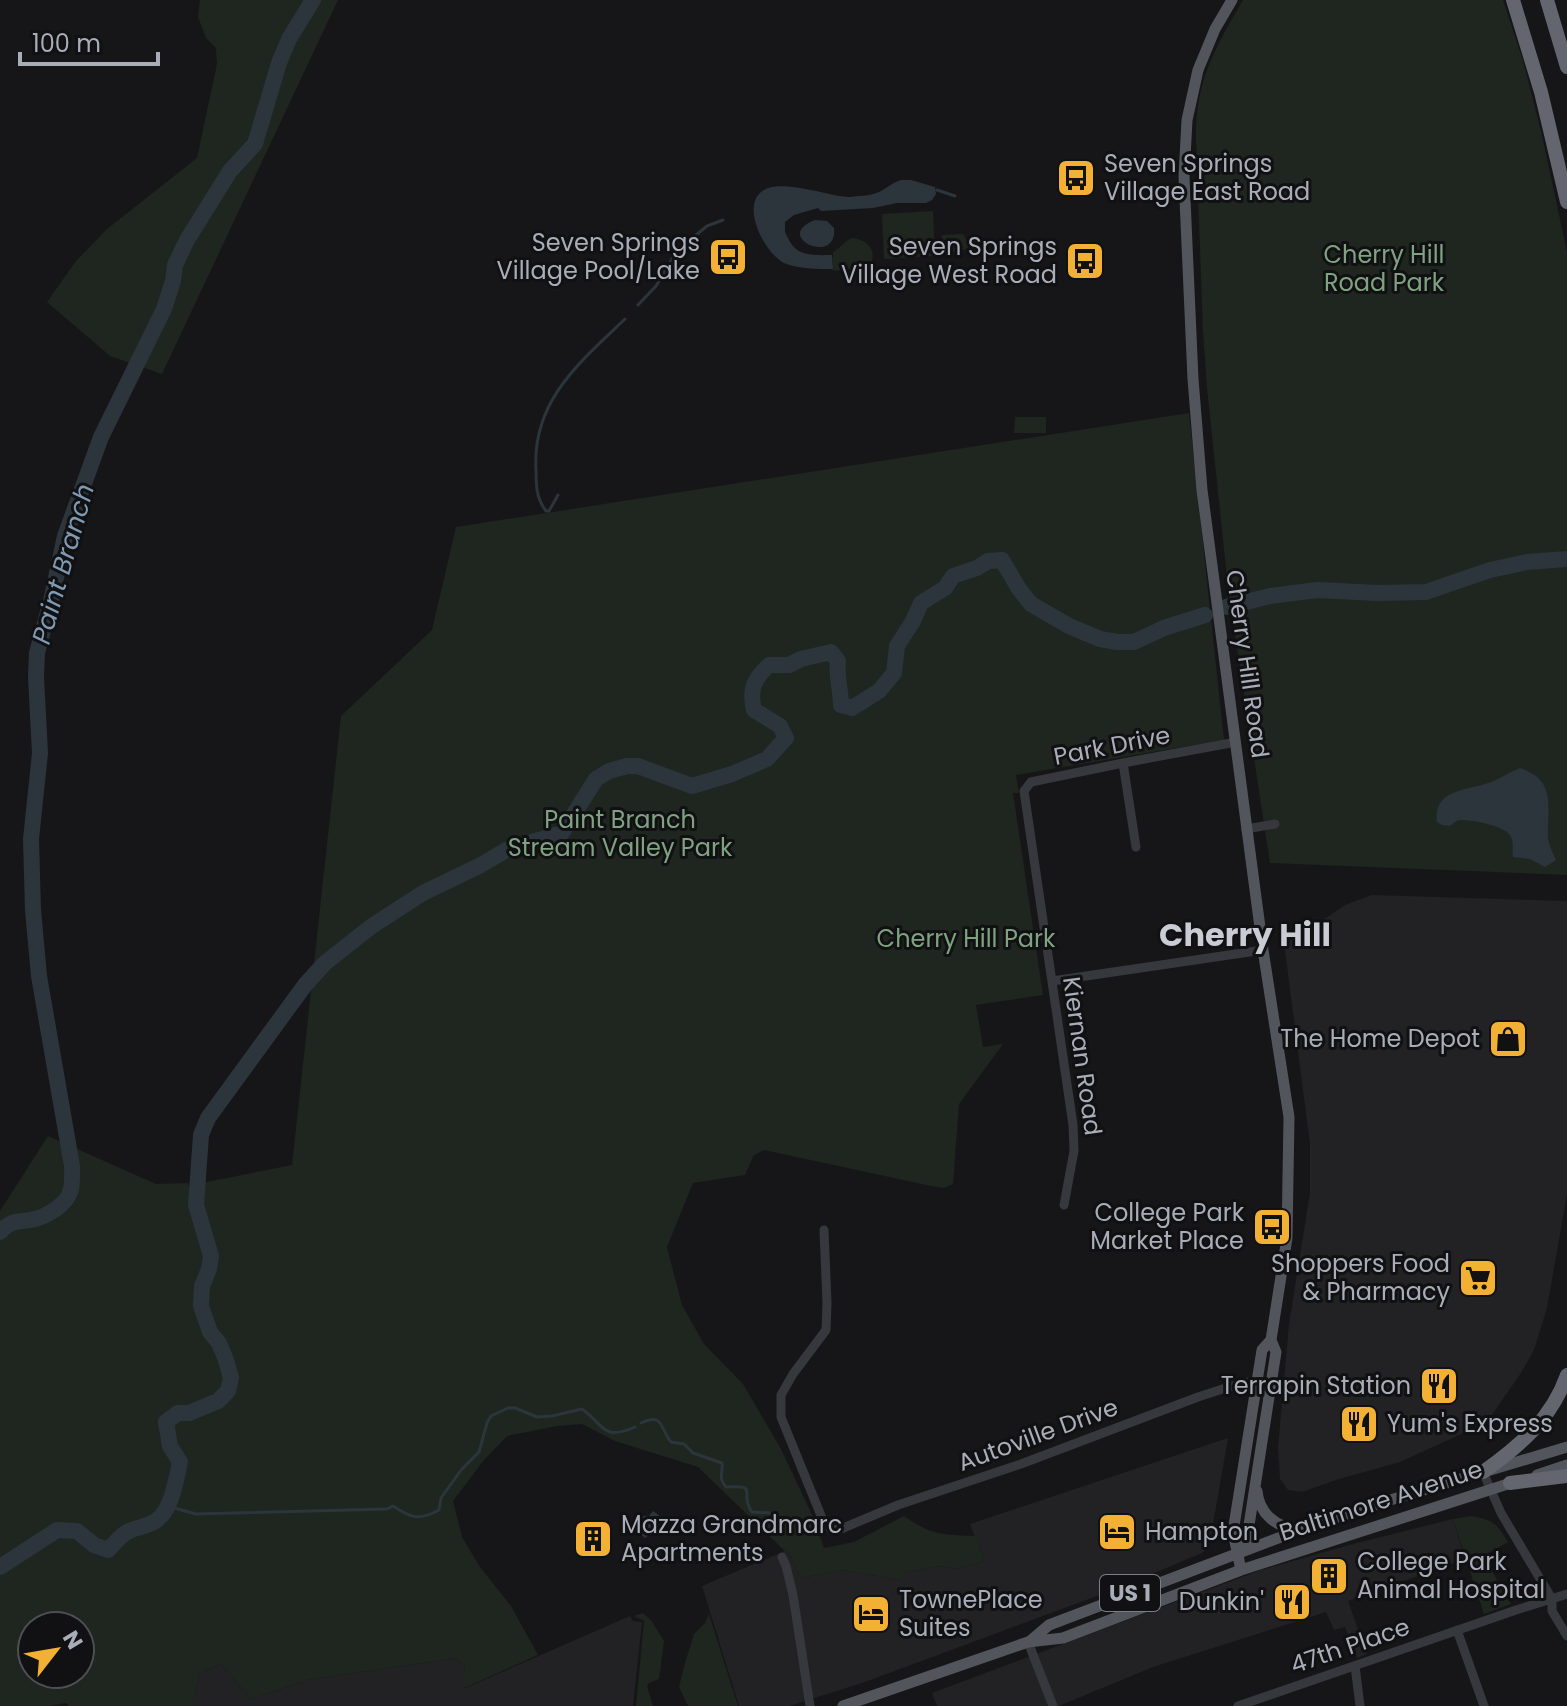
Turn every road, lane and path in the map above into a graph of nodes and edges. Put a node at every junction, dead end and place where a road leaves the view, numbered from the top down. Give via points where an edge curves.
1 (1232, 0) edge
2 (1513, 0) edge
3 (1547, 0) edge
4 (1567, 67) edge
5 (1567, 202) edge
6 (1236, 742) junction
7 (1123, 763) junction
8 (1027, 816) joint
9 (1275, 824) dead end
10 (1246, 829) junction
11 (1136, 847) dead end
12 (1263, 950) junction
13 (1052, 981) junction
14 (1064, 1205) dead end
15 (824, 1230) dead end
16 (1271, 1340) junction
17 (1567, 1375) edge
18 (1257, 1381) junction
19 (1567, 1447) edge
20 (1567, 1465) edge
21 (1258, 1468) junction
22 (1483, 1472) junction
23 (1567, 1476) edge
24 (1510, 1483) junction
25 (1491, 1489) junction
26 (1302, 1529) junction
27 (1237, 1554) junction
28 (782, 1557) dead end
29 (1241, 1570) junction
30 (1567, 1594) edge
31 (1552, 1599) junction
32 (1567, 1607) edge
33 (1457, 1630) junction
34 (1567, 1636) edge
35 (1028, 1642) junction
36 (1355, 1666) junction
37 (810, 1706) edge
38 (843, 1706) edge
39 (1053, 1706) edge
40 (1238, 1706) edge
41 (1360, 1706) edge
42 (1484, 1706) edge

1 - 6 main road, Cherry Hill Road via 1196,79 1184,177 1202,490
2 - 5 highway
3 - 4 highway
6 - 7 street, Park Drive
6 - 10 main road, Cherry Hill Road
7 - 8 street, Park Drive via 1031,782 1024,791
7 - 11 street
8 - 13 street, Kiernan Road
9 - 10 street
10 - 12 main road, Cherry Hill Road
12 - 13 street
12 - 16 main road, Cherry Hill Road via 1290,1132 1287,1238
13 - 14 street, Kiernan Road via 1073,1125
15 - 18 street, Autoville Drive via 826,1330 793,1374 780,1409 824,1523 832,1530 1198,1397
16 - 18 main road, Cherry Hill Road via 1262,1350
16 - 21 main road, Cherry Hill Road via 1276,1352
17 - 22 highway via 1555,1402 1528,1438
18 - 27 main road, Cherry Hill Road via 1233,1532
19 - 22 main road, Baltimore Avenue / US 1
20 - 24 main road, Baltimore Avenue / US 1
21 - 26 main road via 1262,1508 1278,1525
21 - 27 main road, Cherry Hill Road via 1247,1538
22 - 25 street
22 - 26 main road, Baltimore Avenue / US 1
23 - 24 highway
24 - 25 main road, Baltimore Avenue / US 1
25 - 29 main road, Baltimore Avenue / US 1
25 - 31 street
26 - 27 main road, Baltimore Avenue / US 1
27 - 29 main road, Cherry Hill Road
27 - 35 main road, Baltimore Avenue / US 1 via 1049,1625
28 - 37 street
29 - 35 main road, Baltimore Avenue / US 1 via 1063,1638
30 - 31 street, 47th Place
31 - 32 street
31 - 33 street, 47th Place
31 - 34 street via 1552,1611
33 - 36 street, 47th Place
33 - 42 street
35 - 38 main road, Baltimore Avenue / US 1
35 - 39 street
36 - 40 street, 47th Place
36 - 41 street

